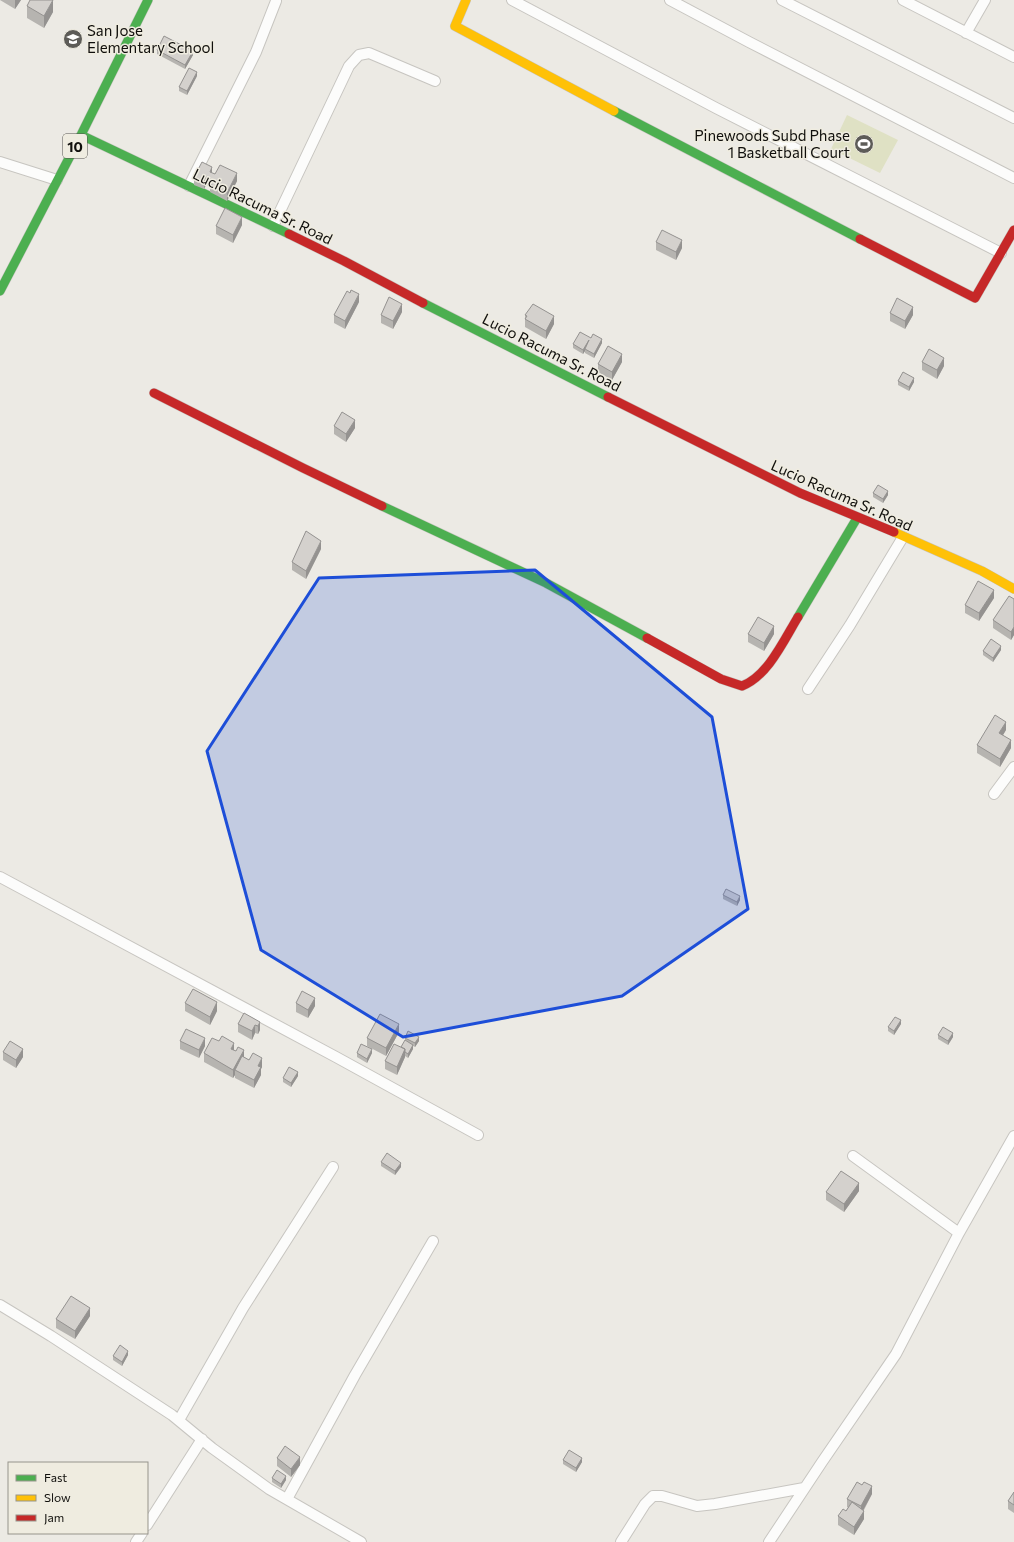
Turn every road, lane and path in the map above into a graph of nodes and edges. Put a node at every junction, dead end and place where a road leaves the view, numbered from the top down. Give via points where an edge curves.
1 (148, 0) edge
2 (466, 0) edge
3 (512, 0) edge
4 (670, 0) edge
5 (782, 0) edge
6 (903, 0) edge
7 (985, 0) edge
8 (276, 1) edge
9 (966, 32) junction
10 (1014, 57) edge
11 (435, 81) dead end
12 (1014, 118) edge
13 (80, 135) junction
14 (0, 162) edge
15 (1014, 178) edge
16 (57, 180) junction
17 (189, 186) junction
18 (273, 226) junction
19 (1014, 230) edge
20 (1000, 253) junction
21 (0, 291) edge
22 (154, 393) dead end
23 (857, 518) junction
24 (903, 537) junction
25 (1014, 589) edge
26 (808, 689) dead end
27 (1014, 767) edge
28 (994, 794) dead end
29 (0, 877) edge
30 (478, 1134) dead end
31 (1014, 1136) edge
32 (853, 1156) dead end
33 (333, 1167) dead end
34 (959, 1233) junction
35 (432, 1241) dead end
36 (0, 1305) edge
37 (179, 1420) junction
38 (202, 1439) junction
39 (804, 1488) junction
40 (287, 1499) junction
41 (148, 1523) edge
42 (361, 1542) edge
43 (621, 1542) edge
44 (769, 1542) edge

1 - 13 main road, 10
2 - 20 main road via 455,26 974,298
3 - 20 street via 723,112
4 - 15 street
5 - 12 street
6 - 9 street
7 - 9 street
8 - 17 street via 256,52
9 - 10 street
11 - 18 street via 369,52 359,55 348,66
13 - 16 main road, 10
13 - 17 main road, Lucio Racuma Sr. Road
14 - 16 street
16 - 21 main road, 10
17 - 18 main road, Lucio Racuma Sr. Road
18 - 23 main road, Lucio Racuma Sr. Road via 738,463
19 - 20 main road
22 - 23 main road via 303,468 546,582 721,679 742,686 752,682 774,657
23 - 24 main road, Lucio Racuma Sr. Road
24 - 25 main road, Lucio Racuma Sr. Road via 982,571
24 - 26 street
27 - 28 street
29 - 30 street
31 - 34 street
32 - 34 street
33 - 37 street via 239,1314
34 - 39 street via 896,1354
35 - 40 street
36 - 37 street
37 - 38 street
38 - 40 street via 269,1489
38 - 41 street
39 - 43 street via 697,1506 653,1496
39 - 44 street
40 - 42 street

